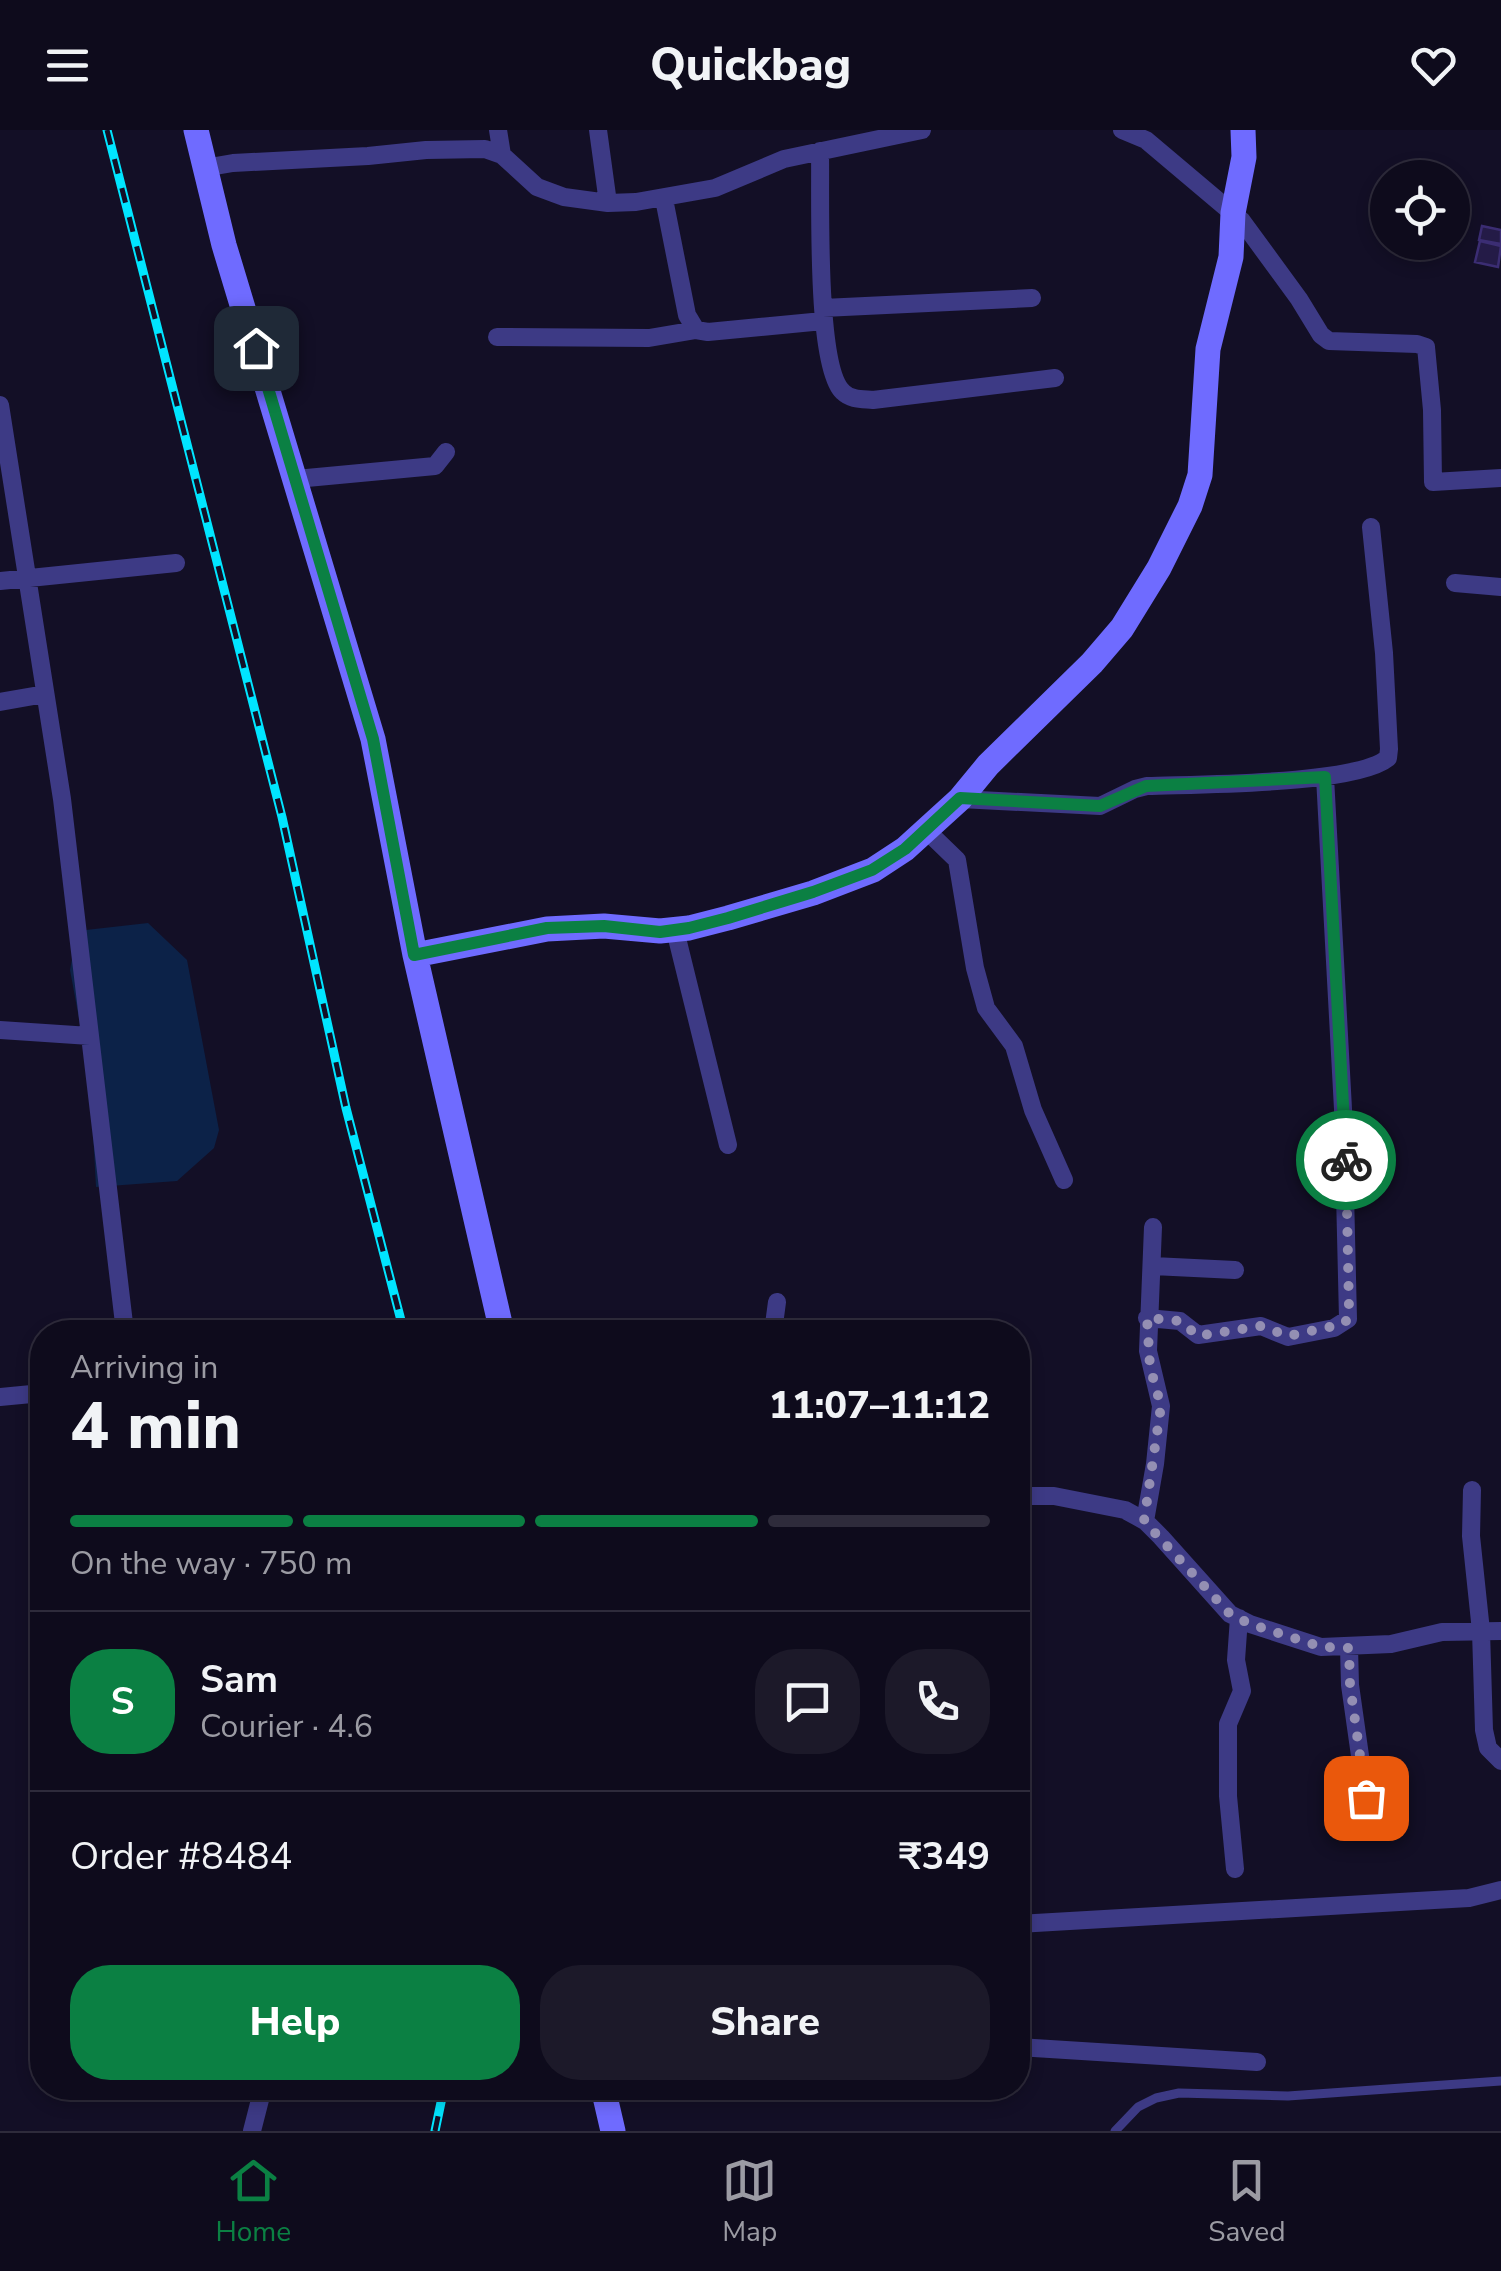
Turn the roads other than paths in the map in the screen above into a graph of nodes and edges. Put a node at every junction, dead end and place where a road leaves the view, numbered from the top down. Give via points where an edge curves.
1 (196, 130) edge
2 (498, 130) edge
3 (598, 130) edge
4 (922, 130) edge
5 (1122, 130) edge
6 (1243, 130) edge
7 (820, 151) junction
8 (502, 156) junction
9 (204, 168) junction
10 (664, 198) junction
11 (608, 203) junction
12 (1234, 213) junction
13 (1032, 298) dead end
14 (823, 315) junction
15 (696, 330) junction
16 (497, 337) dead end
17 (1055, 378) dead end
18 (0, 405) edge
19 (3, 448) edge
20 (446, 452) dead end
21 (1501, 478) edge
22 (296, 480) junction
23 (1371, 527) dead end
24 (176, 563) dead end
25 (26, 579) junction
26 (0, 581) edge
27 (1455, 583) dead end
28 (1501, 587) edge
29 (46, 694) junction
30 (0, 702) edge
31 (1325, 777) junction
32 (960, 798) junction
33 (926, 830) junction
34 (675, 930) junction
35 (414, 955) junction
36 (0, 1030) edge
37 (90, 1036) junction
38 (728, 1145) dead end
39 (1064, 1180) dead end
40 (1152, 1227) dead end
41 (1153, 1266) junction
42 (1235, 1270) dead end
43 (777, 1302) dead end
44 (1147, 1318) junction
45 (124, 1320) edge
46 (499, 1320) edge
47 (775, 1320) edge
48 (30, 1395) edge
49 (0, 1398) edge
50 (1472, 1490) dead end
51 (1030, 1496) edge
52 (1144, 1521) junction
53 (1239, 1618) junction
54 (1482, 1631) junction
55 (1501, 1632) edge
56 (1349, 1648) junction
57 (1501, 1761) edge
58 (1366, 1798) dead end
59 (1234, 1868) dead end
60 (1501, 1890) edge
61 (1030, 1923) edge
62 (1030, 2048) edge
63 (1257, 2062) dead end
64 (1501, 2081) edge
65 (260, 2100) edge
66 (606, 2100) edge
67 (252, 2131) edge
68 (613, 2131) edge
69 (1114, 2131) edge

1 - 9 street
2 - 8 street
3 - 11 street
4 - 7 street
5 - 12 street via 1146,140
6 - 12 street
7 - 10 street via 715,188
7 - 14 street
8 - 9 street via 485,148 426,150
8 - 11 street via 537,187
9 - 22 street
10 - 11 street
10 - 15 street
12 - 21 street via 1329,341 1426,348 1433,482
12 - 32 street via 1231,257 1208,349 1200,475 1190,506 1122,628
13 - 14 street
14 - 15 street
14 - 17 street via 836,382 854,399
15 - 16 street via 649,338
18 - 19 street
19 - 25 street
20 - 22 street via 436,466
22 - 35 street via 373,739
23 - 31 street via 1388,758
24 - 25 street
25 - 26 street
25 - 29 street
27 - 28 street
29 - 30 street
29 - 37 street
31 - 32 street via 1146,786 1100,806
31 - 44 street via 1348,1319 1288,1336 1261,1326 1198,1336 1180,1321
32 - 33 street
33 - 34 street via 872,870 843,882
33 - 39 street via 957,860 986,1008 1014,1046
34 - 35 street via 561,927
34 - 38 street
35 - 46 street
36 - 37 street
37 - 45 street
40 - 41 street
41 - 42 street
41 - 44 street
43 - 47 street
44 - 52 street via 1161,1406
48 - 49 street
50 - 54 street
51 - 52 street via 1100,1503
52 - 53 street
53 - 56 street via 1322,1647
53 - 59 street via 1242,1691 1228,1724
54 - 55 street
54 - 56 street
54 - 57 street via 1484,1730 1488,1748
56 - 58 street
60 - 61 street via 1469,1898
62 - 63 street
64 - 69 lane via 1288,2096 1179,2093 1138,2106
65 - 67 street
66 - 68 street

